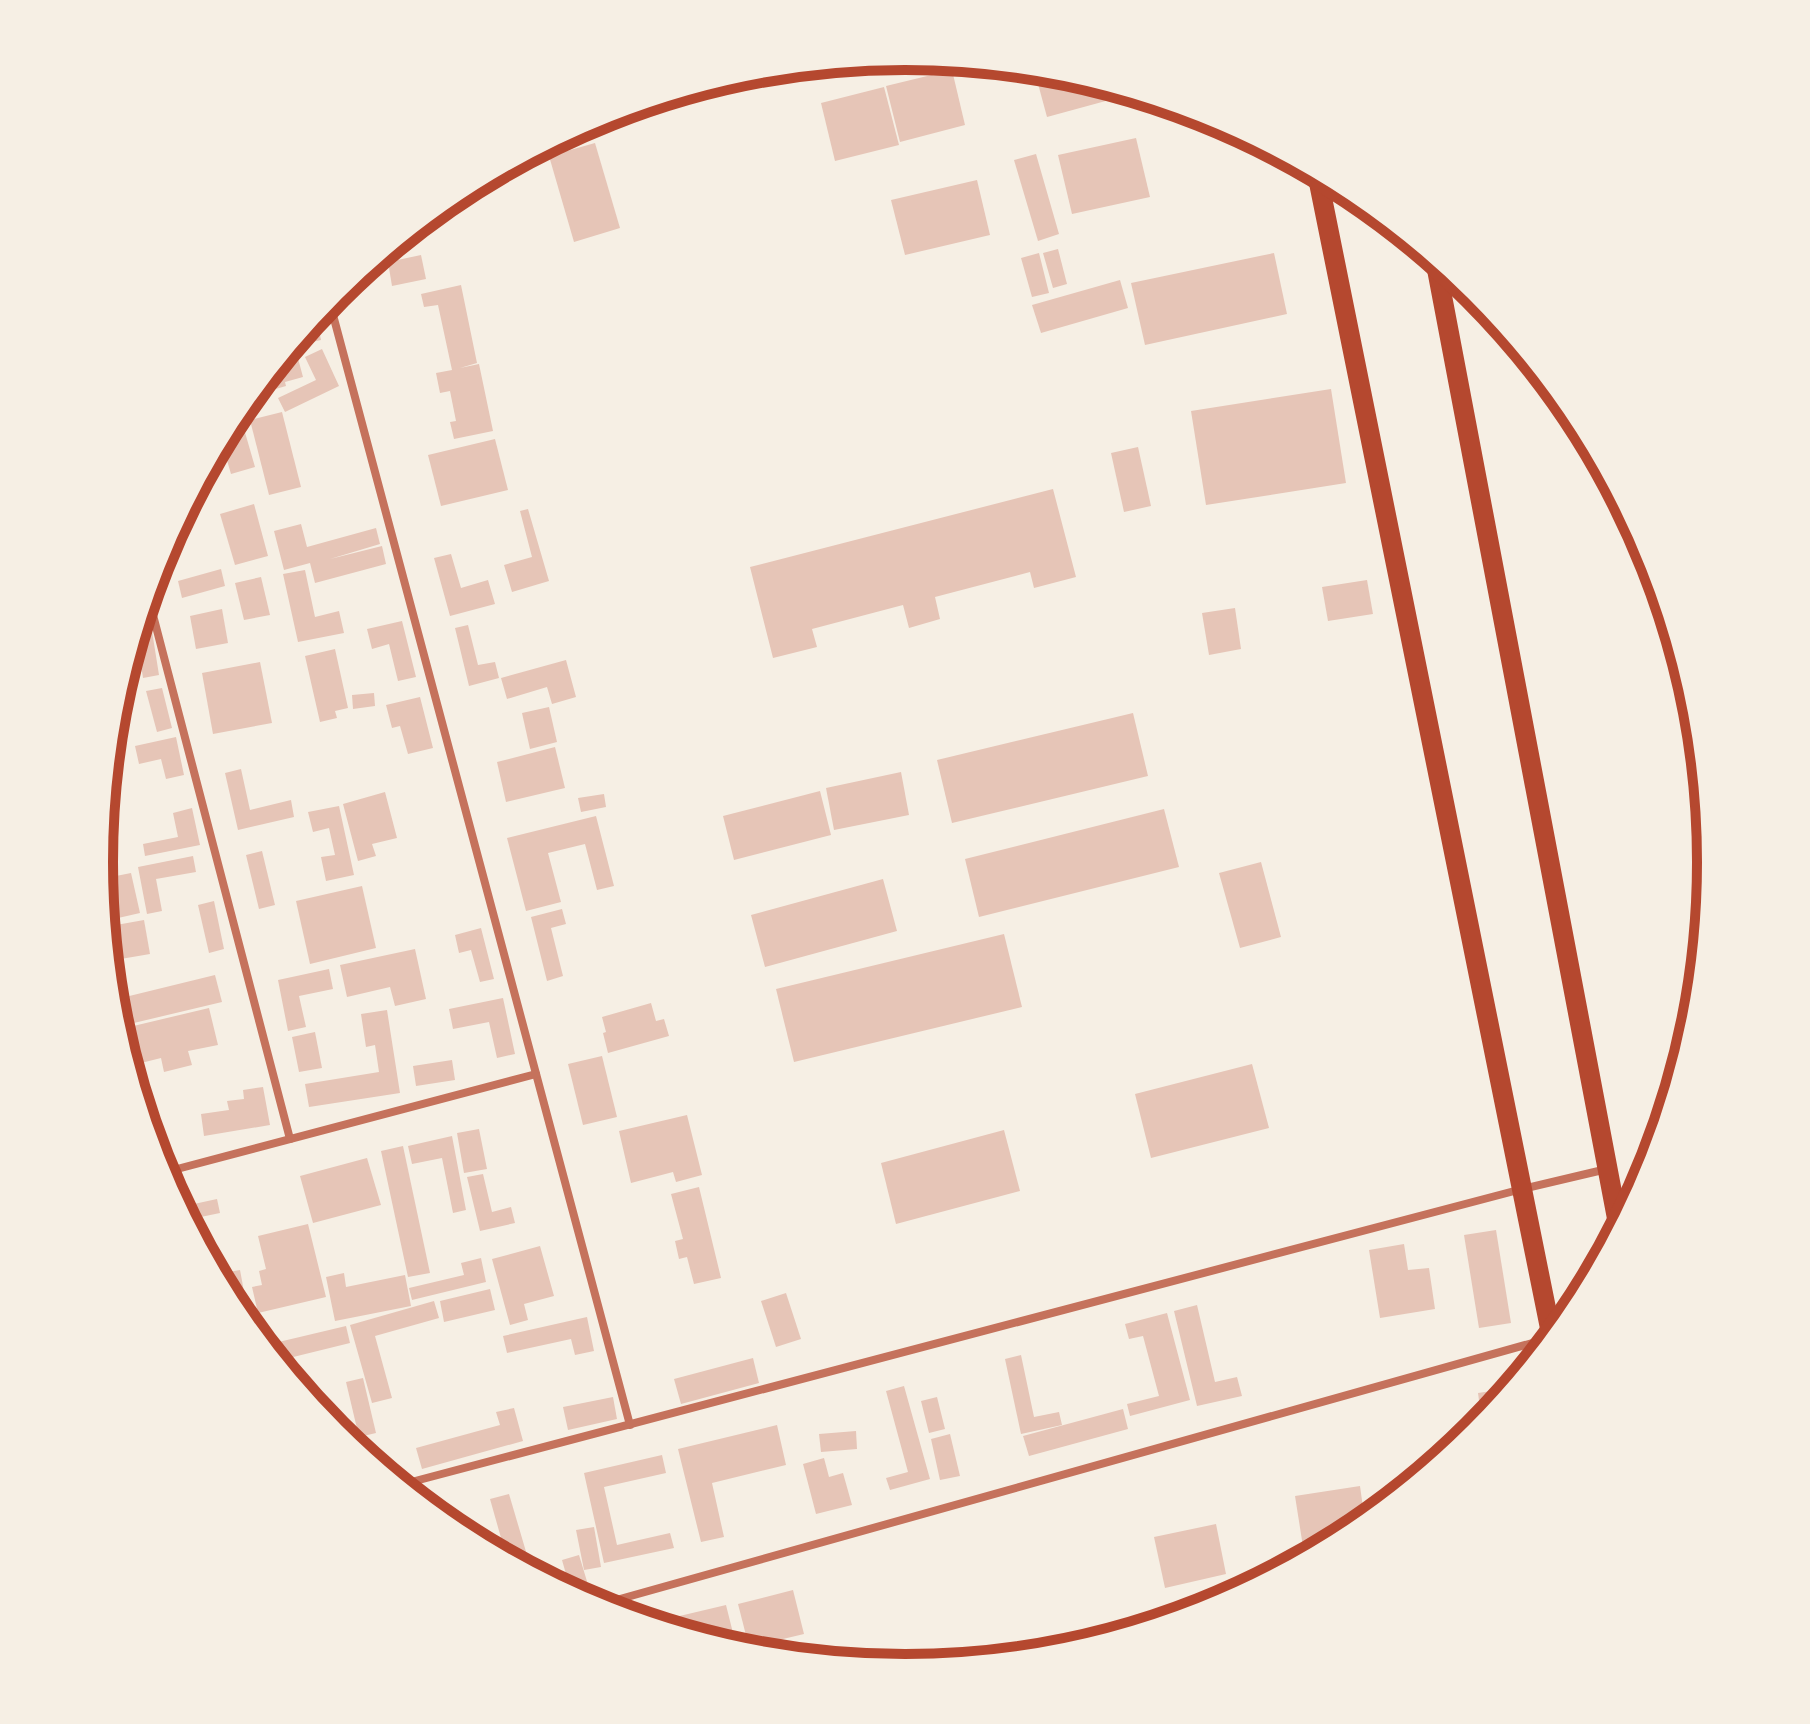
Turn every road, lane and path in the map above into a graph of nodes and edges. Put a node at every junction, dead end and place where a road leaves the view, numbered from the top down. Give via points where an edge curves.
1 (1320, 188) edge
2 (1439, 278) edge
3 (333, 315) edge
4 (153, 614) edge
5 (536, 1074) junction
6 (290, 1139) junction
7 (1608, 1169) junction
8 (175, 1170) edge
9 (1522, 1189) junction
10 (1616, 1211) edge
11 (1549, 1322) edge
12 (1534, 1343) edge
13 (630, 1425) junction
14 (413, 1482) edge
15 (617, 1600) edge

1 - 9 main road
2 - 7 main road
3 - 5 street
4 - 6 street
5 - 6 street
5 - 13 street
6 - 8 street
7 - 9 street
7 - 10 main road
9 - 11 main road
9 - 13 street
12 - 15 street
13 - 14 street

